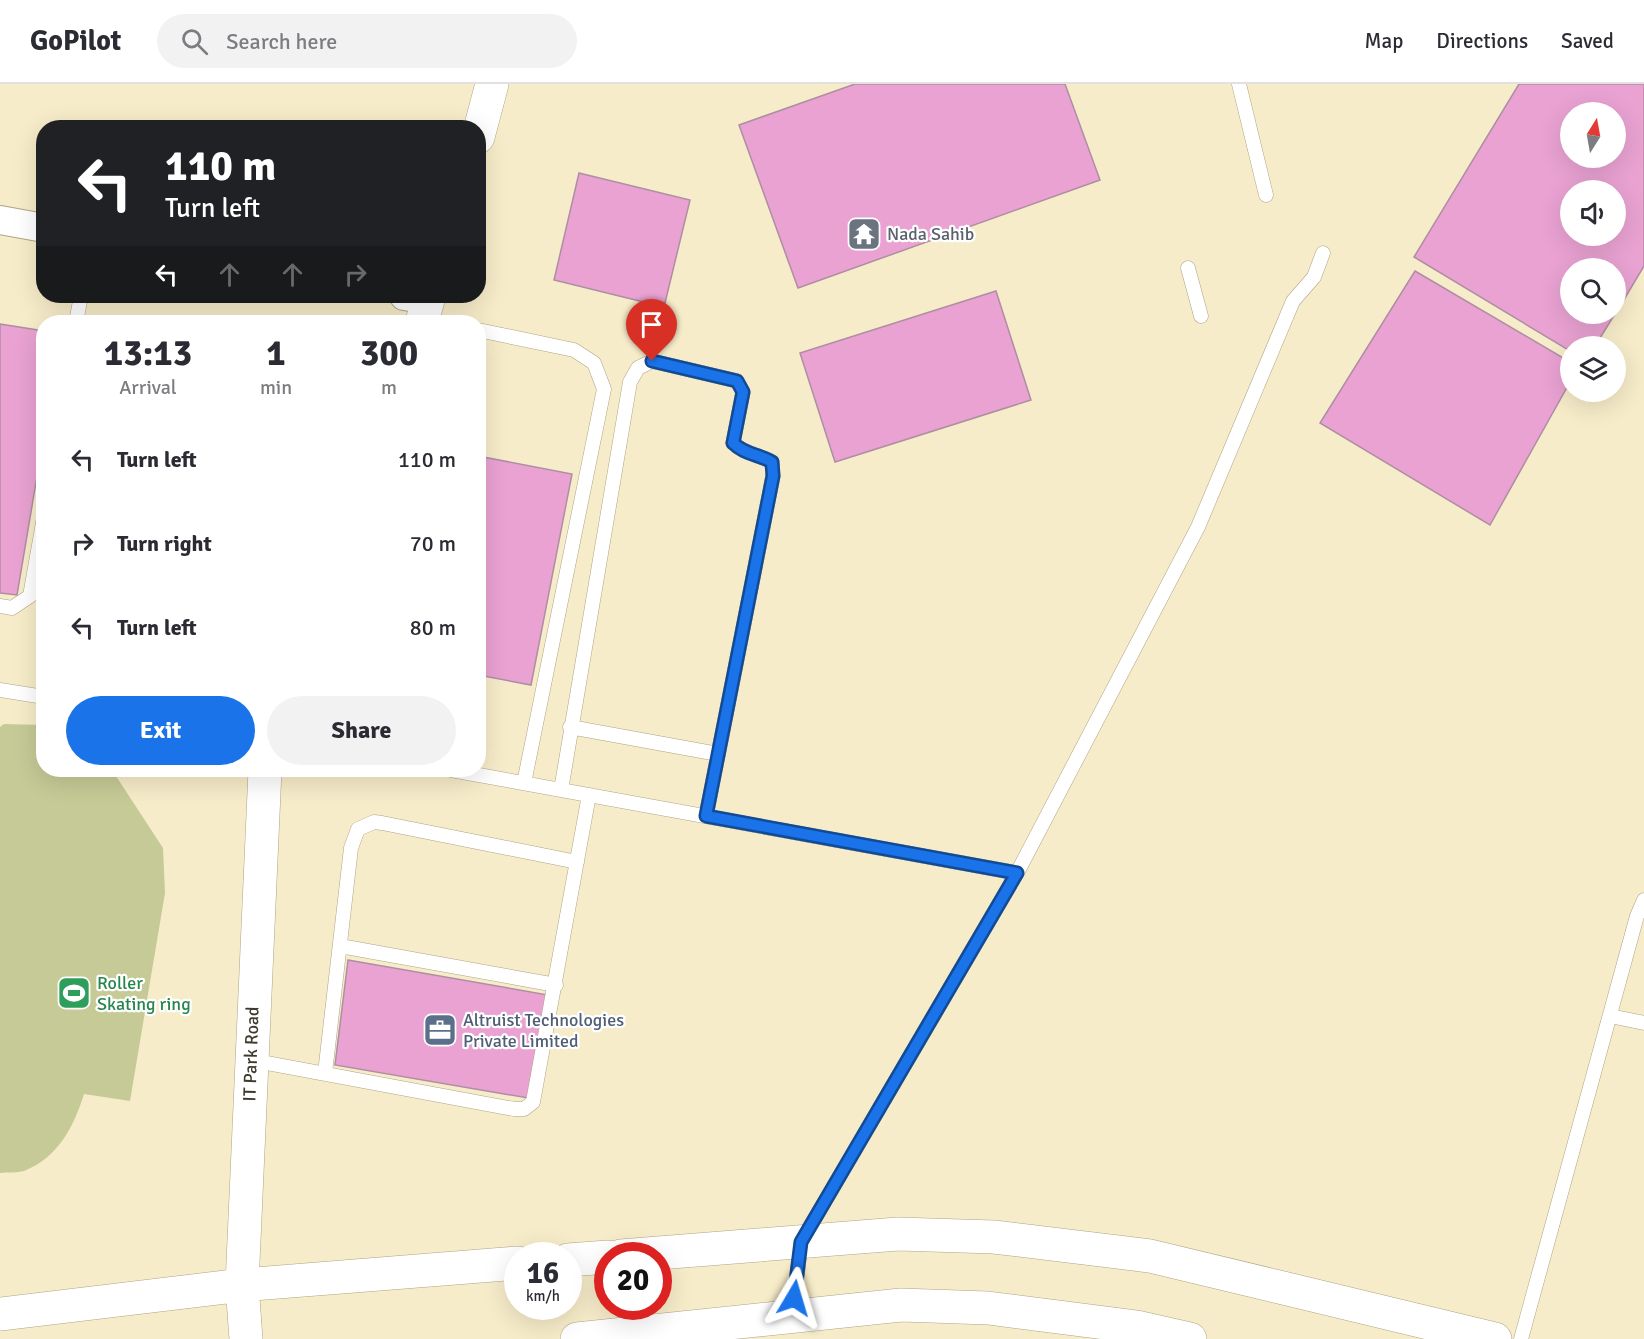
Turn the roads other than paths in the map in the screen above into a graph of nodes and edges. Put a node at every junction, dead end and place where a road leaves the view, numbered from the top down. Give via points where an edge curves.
1 (492, 84) edge
2 (1239, 84) edge
3 (482, 120) edge
4 (1266, 195) dead end
5 (0, 219) edge
6 (36, 226) edge
7 (1323, 253) dead end
8 (1188, 268) dead end
9 (1202, 316) dead end
10 (486, 332) edge
11 (36, 562) edge
12 (0, 606) edge
13 (0, 690) edge
14 (36, 696) edge
15 (570, 727) junction
16 (718, 754) junction
17 (486, 776) edge
18 (265, 777) edge
19 (524, 783) junction
20 (561, 790) junction
21 (589, 795) junction
22 (706, 816) junction
23 (577, 862) junction
24 (1017, 873) junction
25 (1644, 900) edge
26 (340, 946) junction
27 (556, 985) junction
28 (1610, 1016) junction
29 (1644, 1023) edge
30 (251, 1060) junction
31 (325, 1073) junction
32 (801, 1242) junction
33 (672, 1252) edge
34 (504, 1264) edge
35 (242, 1285) junction
36 (0, 1314) edge
37 (792, 1317) junction
38 (1060, 1328) edge
39 (644, 1336) edge
40 (1176, 1336) edge
41 (246, 1339) edge
42 (577, 1339) edge
43 (1495, 1339) edge
44 (1521, 1339) edge

1 - 3 street
2 - 4 lane
5 - 6 street
7 - 24 lane via 1314,277 1293,301 1198,527
8 - 9 lane
10 - 19 lane via 574,350 594,363 604,389
11 - 12 lane via 30,596 12,608
13 - 14 lane
15 - 16 lane
15 - 16 lane via 630,382 638,368 652,361 737,381 743,392 733,443 742,452 772,462 773,476
15 - 20 lane
16 - 22 lane
17 - 19 lane
18 - 30 street, IT Park Road
19 - 20 lane
20 - 21 lane
21 - 22 lane
21 - 23 lane
22 - 24 lane
23 - 26 lane via 374,822 358,829 353,837
23 - 27 lane
24 - 32 lane
25 - 28 lane
26 - 27 lane
26 - 31 lane
27 - 31 lane via 539,1083 533,1102 524,1109
28 - 29 lane
28 - 44 lane
30 - 31 lane
30 - 35 street, IT Park Road
32 - 33 street
32 - 37 lane
32 - 43 street via 898,1234 994,1237 1150,1256
34 - 35 street
35 - 36 street
35 - 41 street, IT Park Road
37 - 38 street via 901,1305 988,1308
37 - 39 street
38 - 40 street
39 - 42 street

